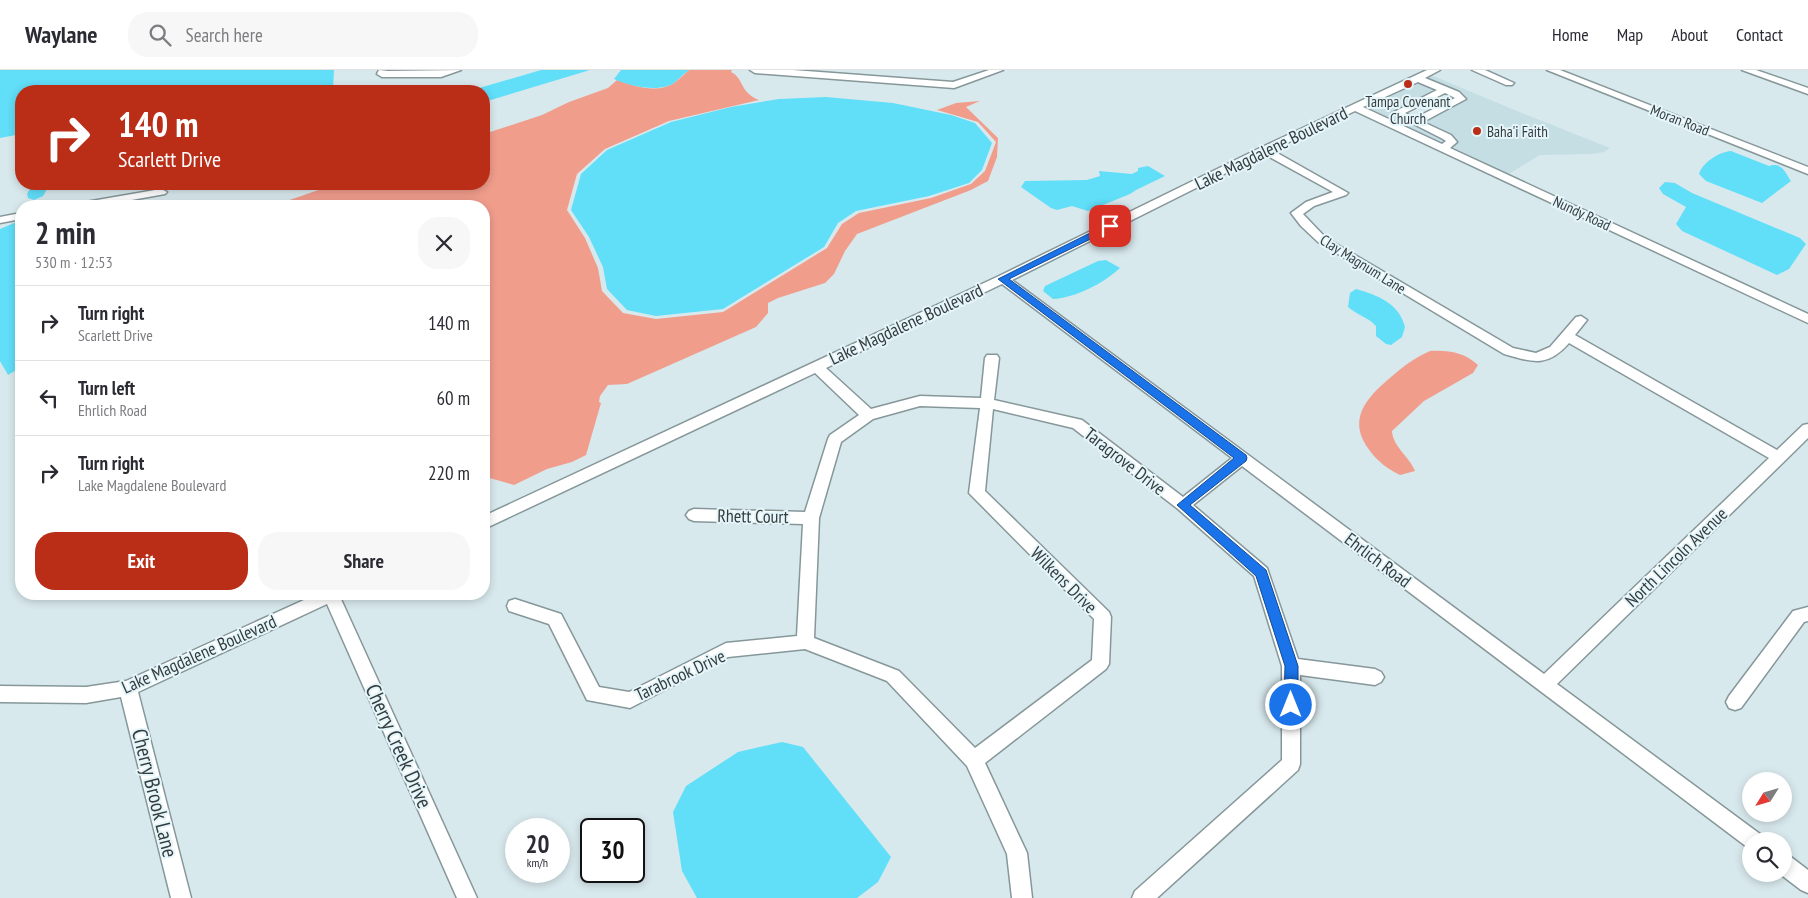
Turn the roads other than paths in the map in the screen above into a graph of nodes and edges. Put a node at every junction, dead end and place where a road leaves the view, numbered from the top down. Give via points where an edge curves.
1 (384, 70) edge
2 (456, 70) edge
3 (755, 70) edge
4 (998, 70) edge
5 (1435, 70) edge
6 (1477, 70) edge
7 (1552, 70) edge
8 (1748, 70) edge
9 (844, 74) edge
10 (1417, 78) junction
11 (1509, 83) dead end
12 (1444, 90) junction
13 (1808, 91) edge
14 (1356, 107) junction
15 (1414, 122) junction
16 (1442, 148) junction
17 (1264, 150) junction
18 (1808, 171) edge
19 (161, 192) dead end
20 (115, 200) edge
21 (15, 217) edge
22 (0, 220) edge
23 (1003, 279) junction
24 (1808, 319) edge
25 (1581, 320) dead end
26 (1568, 336) junction
27 (992, 358) dead end
28 (816, 366) junction
29 (986, 403) junction
30 (868, 415) junction
31 (1808, 430) edge
32 (1778, 457) junction
33 (1242, 458) junction
34 (1182, 505) junction
35 (694, 515) dead end
36 (811, 518) junction
37 (490, 520) edge
38 (319, 600) edge
39 (335, 600) edge
40 (515, 606) dead end
41 (1808, 614) edge
42 (805, 642) junction
43 (1291, 666) junction
44 (1375, 677) dead end
45 (1544, 685) junction
46 (128, 688) junction
47 (0, 694) edge
48 (1735, 702) dead end
49 (974, 760) junction
50 (1742, 833) edge
51 (1792, 870) edge
52 (1808, 883) edge
53 (181, 898) edge
54 (467, 898) edge
55 (1022, 898) edge
56 (1142, 898) edge

1 - 2 street via 382,74 441,74
3 - 9 street
4 - 9 street via 954,85
5 - 10 street, Lake Magdalene Boulevard
6 - 11 street
7 - 18 street, Moran Road
8 - 13 street
10 - 12 street
10 - 14 street, Lake Magdalene Boulevard
12 - 15 street via 1397,113
12 - 15 street via 1462,99
14 - 16 street, Nundy Road
14 - 17 street, Lake Magdalene Boulevard
15 - 16 street via 1452,142
16 - 24 street, Nundy Road
17 - 23 street, Lake Magdalene Boulevard
17 - 26 street, Clay Magnum Lane via 1342,193 1310,204 1297,213 1322,240 1509,351 1537,358 1555,350
19 - 20 street
21 - 22 street
23 - 28 street, Lake Magdalene Boulevard
23 - 33 street, Ehrlich Road
25 - 26 street
26 - 32 street
27 - 29 street, Wilkens Drive
28 - 30 street
28 - 37 street, Lake Magdalene Boulevard
29 - 30 street, Taragrove Drive via 920,401
29 - 34 street, Taragrove Drive via 1077,424
29 - 49 street, Wilkens Drive via 977,494 1103,618 1100,664
30 - 36 street, Taragrove Drive via 835,439
31 - 32 street, North Lincoln Avenue
32 - 45 street, North Lincoln Avenue
33 - 34 street
33 - 45 street, Ehrlich Road
34 - 43 street, Taragrove Drive via 1261,573
35 - 36 street, Rhett Court
36 - 42 street, Taragrove Drive
38 - 46 street, Lake Magdalene Boulevard
39 - 54 street, Cherry Creek Drive
40 - 42 street, Tarabrook Drive via 555,619 593,694 630,700 726,650
41 - 48 street via 1799,616
42 - 49 street, Tarabrook Drive via 893,676
43 - 44 street
43 - 56 street, Taragrove Drive via 1291,764
45 - 50 street, Ehrlich Road
46 - 47 street, Lake Magdalene Boulevard via 86,695
46 - 53 street, Cherry Brook Lane
49 - 55 street, Tarabrook Drive via 1017,853
51 - 52 street

